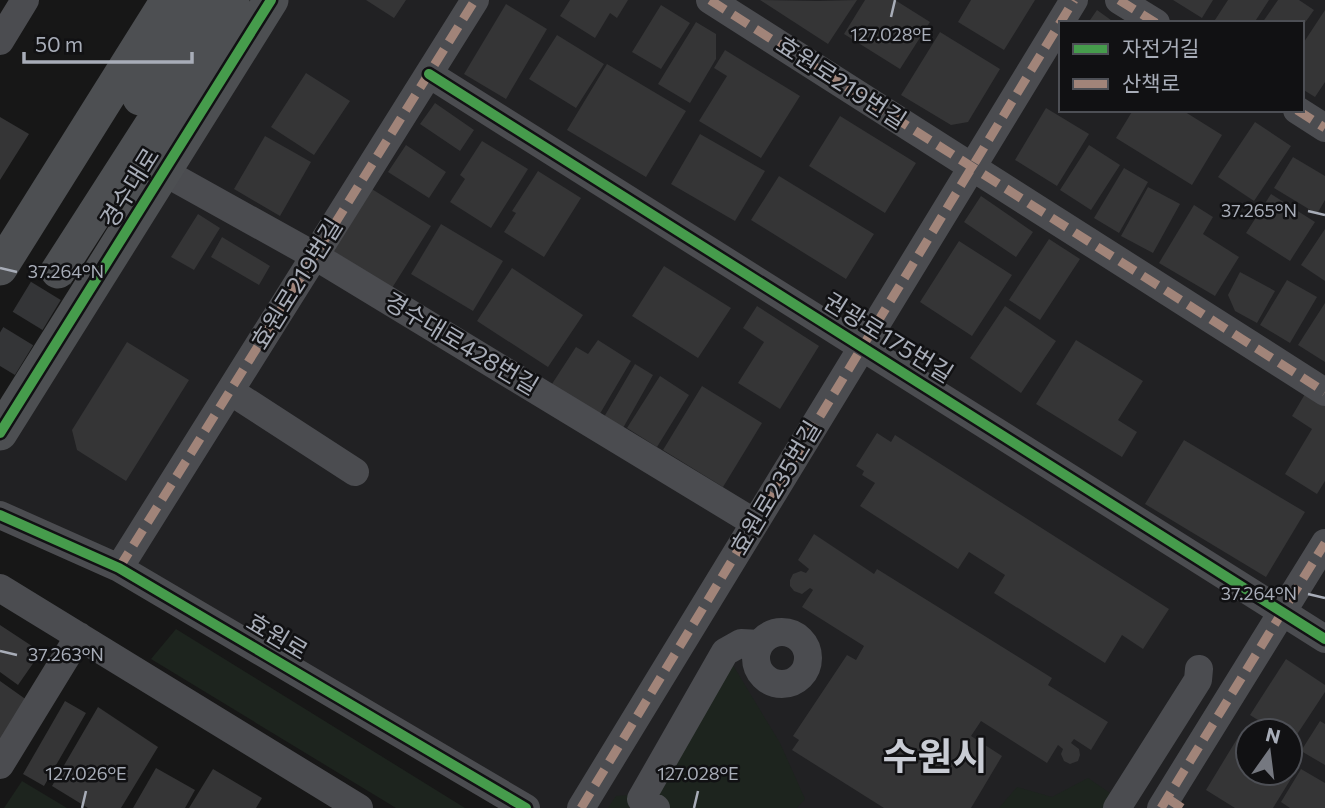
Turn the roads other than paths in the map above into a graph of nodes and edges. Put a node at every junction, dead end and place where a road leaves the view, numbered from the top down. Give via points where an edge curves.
1 (25, 0) edge
2 (167, 0) edge
3 (202, 0) edge
4 (232, 0) edge
5 (271, 0) edge
6 (475, 0) edge
7 (710, 0) edge
8 (1074, 0) edge
9 (1119, 0) edge
10 (1061, 21) edge
11 (1153, 21) edge
12 (1059, 25) edge
13 (0, 41) edge
14 (429, 74) junction
15 (1300, 112) edge
16 (1325, 128) edge
17 (972, 167) junction
18 (164, 172) junction
19 (315, 256) junction
20 (0, 268) edge
21 (862, 347) junction
22 (230, 391) junction
23 (1325, 392) edge
24 (0, 433) edge
25 (355, 472) dead end
26 (0, 515) edge
27 (755, 523) junction
28 (1325, 543) edge
29 (119, 568) junction
30 (0, 588) edge
31 (1283, 612) junction
32 (79, 636) junction
33 (1325, 639) edge
34 (760, 644) dead end
35 (1199, 669) dead end
36 (0, 765) edge
37 (1170, 805) edge
38 (354, 807) edge
39 (526, 808) edge
40 (581, 808) edge
41 (656, 808) edge
42 (1116, 808) edge

1 - 13 street
2 - 20 main road
3 - 4 main road, 경수대로 via 50,265
5 - 18 main road, 경수대로
6 - 14 street, 효원로219번길
7 - 17 street, 효원로219번길
8 - 10 street, 효원로235번길
9 - 11 street
12 - 17 street, 효원로235번길
14 - 19 street, 효원로219번길
14 - 21 street, 권광로175번길
15 - 16 street
17 - 21 street, 효원로235번길
17 - 23 street
18 - 19 street, 경수대로428번길
18 - 24 main road, 경수대로
19 - 22 street, 효원로219번길
19 - 27 street, 경수대로428번길
21 - 27 street, 효원로235번길
21 - 31 street, 권광로175번길
22 - 25 street
22 - 29 street, 효원로219번길
26 - 29 street, 효원로
27 - 40 street, 효원로235번길
28 - 31 street
29 - 39 street, 효원로
30 - 32 street
31 - 33 street, 권광로175번길
31 - 37 street
32 - 36 street
32 - 38 street
34 - 41 street via 741,643 725,652 641,799
35 - 42 street via 1198,680

